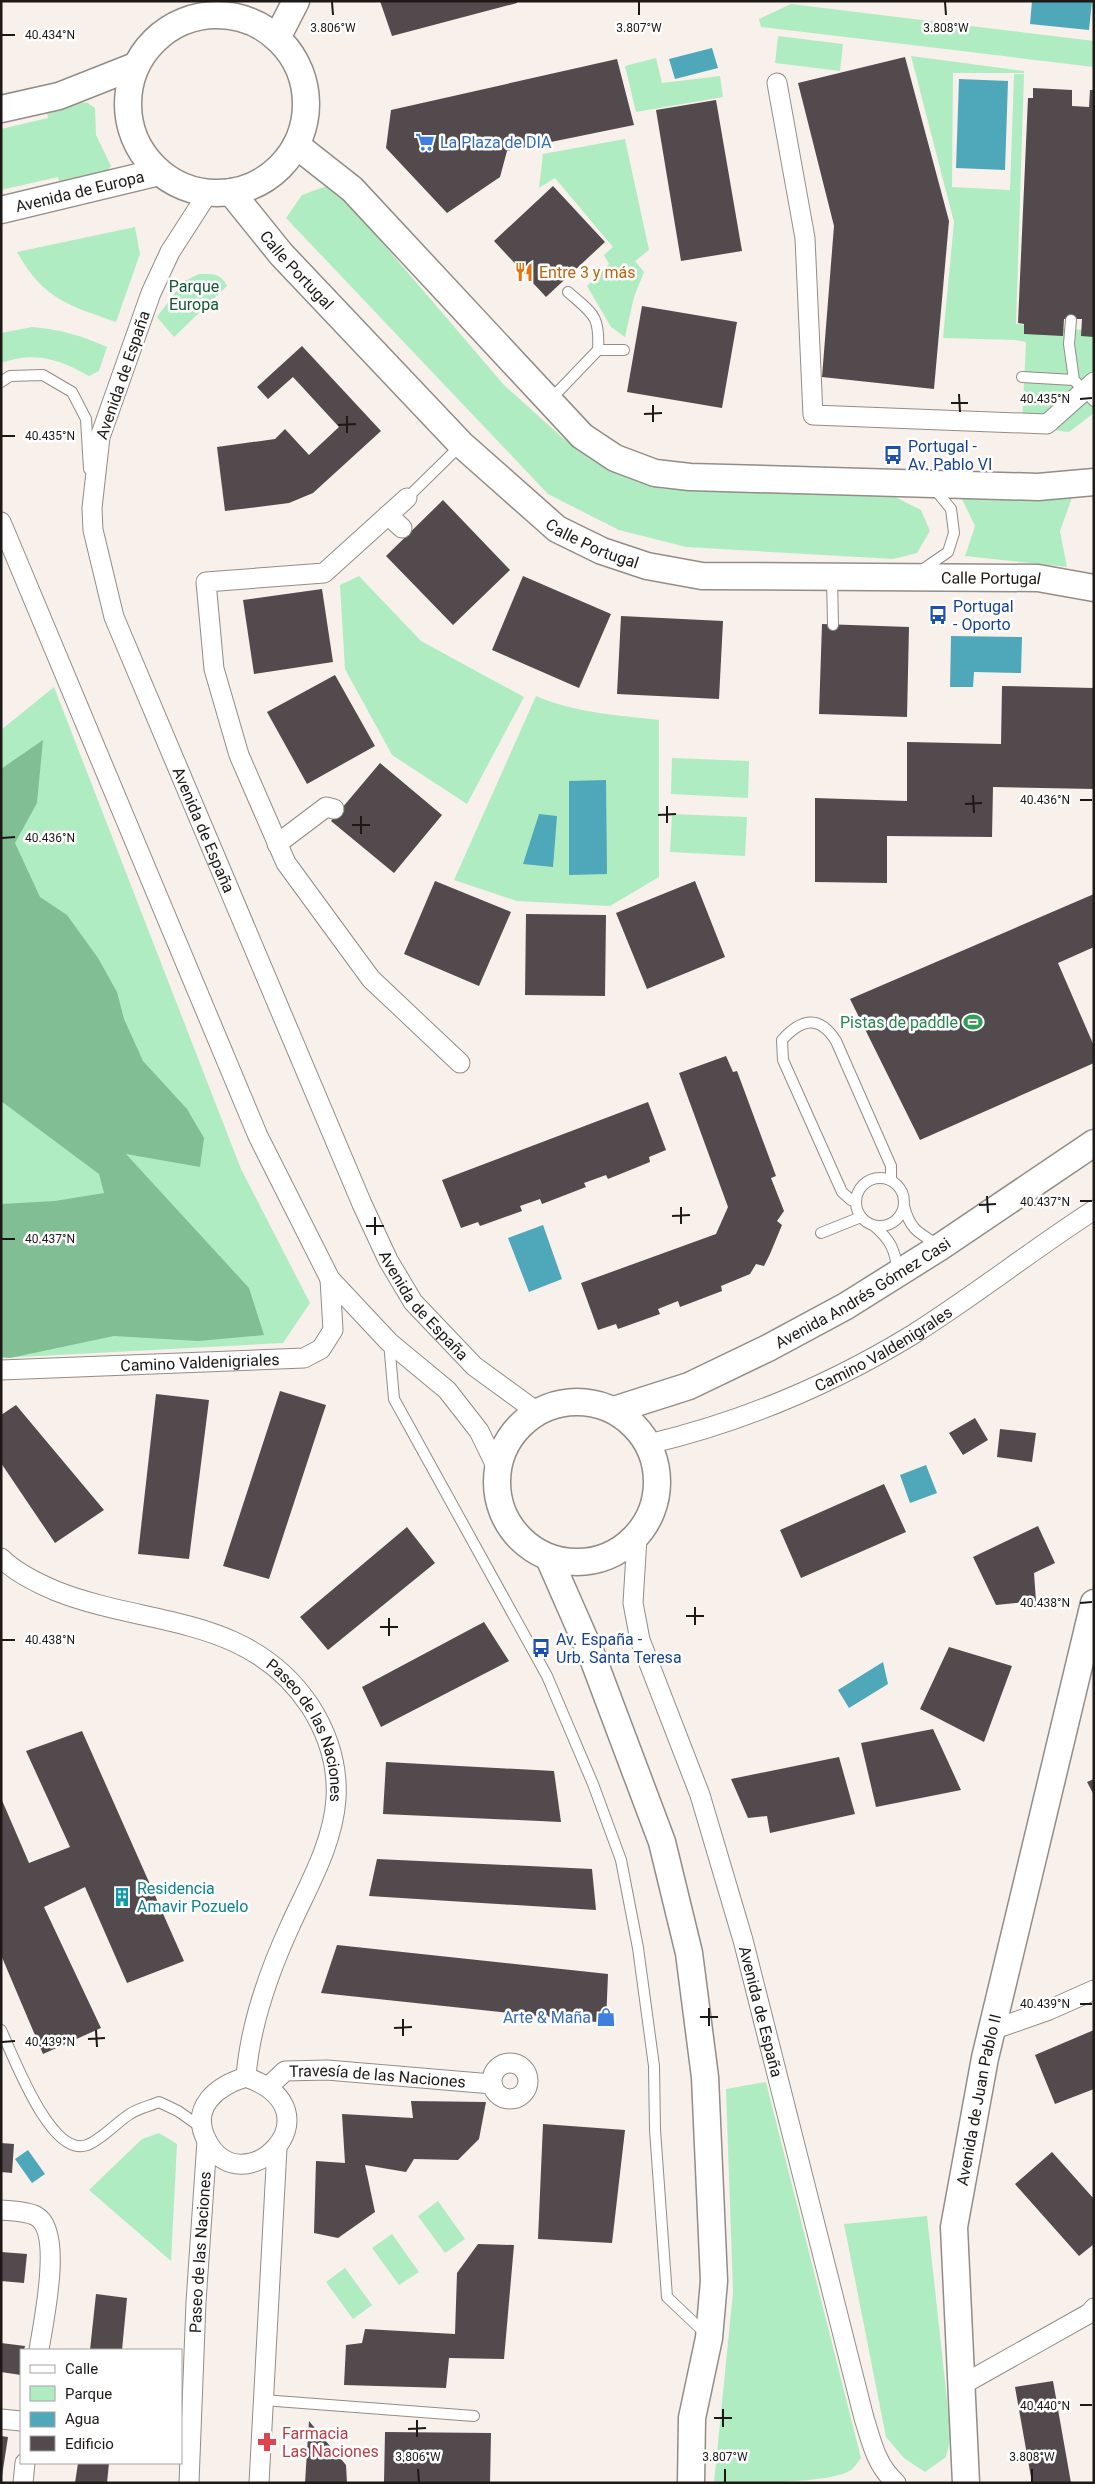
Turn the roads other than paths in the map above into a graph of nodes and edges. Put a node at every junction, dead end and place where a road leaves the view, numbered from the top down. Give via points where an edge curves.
1 (296, 1) edge
2 (186, 11) edge
3 (277, 38) junction
4 (135, 66) junction
5 (777, 84) dead end
6 (1, 109) edge
7 (296, 145) junction
8 (159, 172) junction
9 (220, 192) junction
10 (1, 210) edge
11 (568, 292) dead end
12 (1071, 320) dead end
13 (598, 350) junction
14 (624, 350) dead end
15 (1022, 377) dead end
16 (1, 382) edge
17 (1086, 388) edge
18 (549, 401) junction
19 (461, 444) junction
20 (1094, 482) edge
21 (931, 484) junction
22 (407, 498) joint
23 (92, 508) junction
24 (388, 515) junction
25 (1, 522) edge
26 (402, 528) dead end
27 (832, 576) junction
28 (912, 576) junction
29 (1094, 588) edge
30 (833, 625) dead end
31 (334, 809) dead end
32 (277, 844) junction
33 (460, 1063) dead end
34 (1094, 1143) edge
35 (891, 1180) junction
36 (856, 1202) junction
37 (904, 1206) junction
38 (1094, 1210) edge
39 (861, 1217) junction
40 (872, 1225) junction
41 (821, 1232) dead end
42 (940, 1247) junction
43 (898, 1273) junction
44 (330, 1279) junction
45 (389, 1342) junction
46 (1, 1370) edge
47 (614, 1410) junction
48 (536, 1412) junction
49 (649, 1444) junction
50 (497, 1468) junction
51 (637, 1538) junction
52 (1, 1558) edge
53 (549, 1558) junction
54 (1094, 1603) edge
55 (1094, 1643) edge
56 (1080, 1666) junction
57 (1094, 1990) edge
58 (1, 2030) edge
59 (992, 2030) junction
60 (246, 2077) junction
61 (492, 2084) dead end
62 (268, 2087) junction
63 (205, 2135) junction
64 (277, 2148) junction
65 (1, 2210) edge
66 (1094, 2308) edge
67 (709, 2338) junction
68 (39, 2349) edge
69 (960, 2386) junction
70 (263, 2400) junction
71 (474, 2416) dead end
72 (1, 2419) edge
73 (20, 2421) edge
74 (25, 2464) edge
75 (23, 2483) edge
76 (190, 2483) edge
77 (259, 2483) edge
78 (691, 2483) edge
79 (896, 2483) edge
80 (966, 2483) edge

1 - 3 main road
2 - 3 main road via 232,16 256,23
2 - 4 main road via 154,40
3 - 7 main road via 292,55 302,75 306,97 305,122
4 - 6 main road via 58,96
4 - 8 main road via 128,88 132,134 143,155
5 - 17 street via 805,238 813,414 1047,424
7 - 9 main road via 270,176 252,186
7 - 18 main road via 352,189
8 - 9 main road via 182,186
8 - 10 main road, Avenida de Europa
9 - 19 main road, Calle Portugal
9 - 23 street, Avenida de España via 170,252 151,293 100,437
11 - 13 lane via 594,316 599,329
12 - 17 lane via 1069,344
13 - 14 lane
13 - 18 lane
15 - 17 lane
16 - 23 lane via 10,376 43,375 72,392 86,419
18 - 21 main road via 582,436 614,458 655,473
19 - 22 lane
19 - 27 main road, Calle Portugal via 557,529 602,552 647,566 702,576
20 - 21 main road via 1038,487
21 - 28 lane via 951,509 954,533 948,552
22 - 24 street
23 - 48 street, Avenida de España via 98,560 114,617 388,1260 413,1302 474,1366
24 - 26 street
24 - 32 street via 324,573 206,582 214,669 239,755
25 - 44 street via 258,1136
27 - 28 main road, Calle Portugal
27 - 30 lane
28 - 29 main road, Calle Portugal via 1038,578
31 - 32 street via 326,807
32 - 33 street via 286,863 371,979
34 - 42 main road, Avenida Andrés Gómez Casi
35 - 36 lane via 883,1178 868,1182 862,1186
35 - 36 lane via 891,1166 832,1034 828,1028 812,1022 794,1027 782,1040 783,1060 842,1192
35 - 37 lane via 902,1192
36 - 39 lane
37 - 40 lane via 893,1222
37 - 42 lane via 908,1221 915,1230
38 - 49 street, Camino Valdenigrales via 912,1335 801,1395 696,1433
39 - 40 lane
39 - 41 lane
40 - 43 lane via 886,1236 893,1248
42 - 43 main road, Avenida Andrés Gómez Casi
43 - 47 main road, Avenida Andrés Gómez Casi via 846,1306 724,1370 689,1386
44 - 45 street
44 - 46 street, Camino Valdenigriales via 333,1330 321,1349 304,1358
45 - 50 street via 447,1390 479,1431
45 - 67 lane via 394,1399 547,1676 621,1860 638,1948 654,2066 655,2130 667,2297
47 - 48 main road via 575,1401
47 - 49 main road
48 - 50 main road via 511,1436
49 - 51 main road via 659,1476 654,1509
50 - 53 main road via 498,1496 507,1522 525,1544
51 - 53 main road via 611,1556 580,1563
51 - 79 street, Avenida de España via 633,1603 640,1640 700,1795 743,1940 864,2418 876,2457 885,2473
52 - 60 street, Paseo de las Naciones via 37,1583 78,1599 212,1631 238,1642 283,1673 301,1692 326,1737 336,1768 336,1800 330,1830 316,1872 265,1987 253,2029
53 - 67 main road via 592,1656 662,1842 688,1953 706,2077 714,2281
54 - 56 main road, Avenida de Juan Pablo II
55 - 56 main road
56 - 59 main road, Avenida de Juan Pablo II
57 - 59 street
58 - 63 lane via 38,2110 59,2137 73,2146 87,2146 132,2113 159,2102 178,2111
59 - 69 main road, Avenida de Juan Pablo II via 954,2227
60 - 62 street
60 - 63 street, Paseo de las Naciones via 216,2090 207,2101 203,2114
61 - 62 street, Travesía de las Naciones via 327,2070 285,2071
62 - 64 street via 282,2103 287,2122
63 - 64 street, Paseo de las Naciones via 215,2152 240,2164 254,2163
63 - 76 street, Paseo de las Naciones
64 - 70 street
65 - 68 street via 36,2216 45,2226 52,2256
66 - 69 street
67 - 78 main road via 692,2418
69 - 80 main road, Avenida de Juan Pablo II
70 - 71 lane
70 - 77 street
72 - 73 street
74 - 75 street

